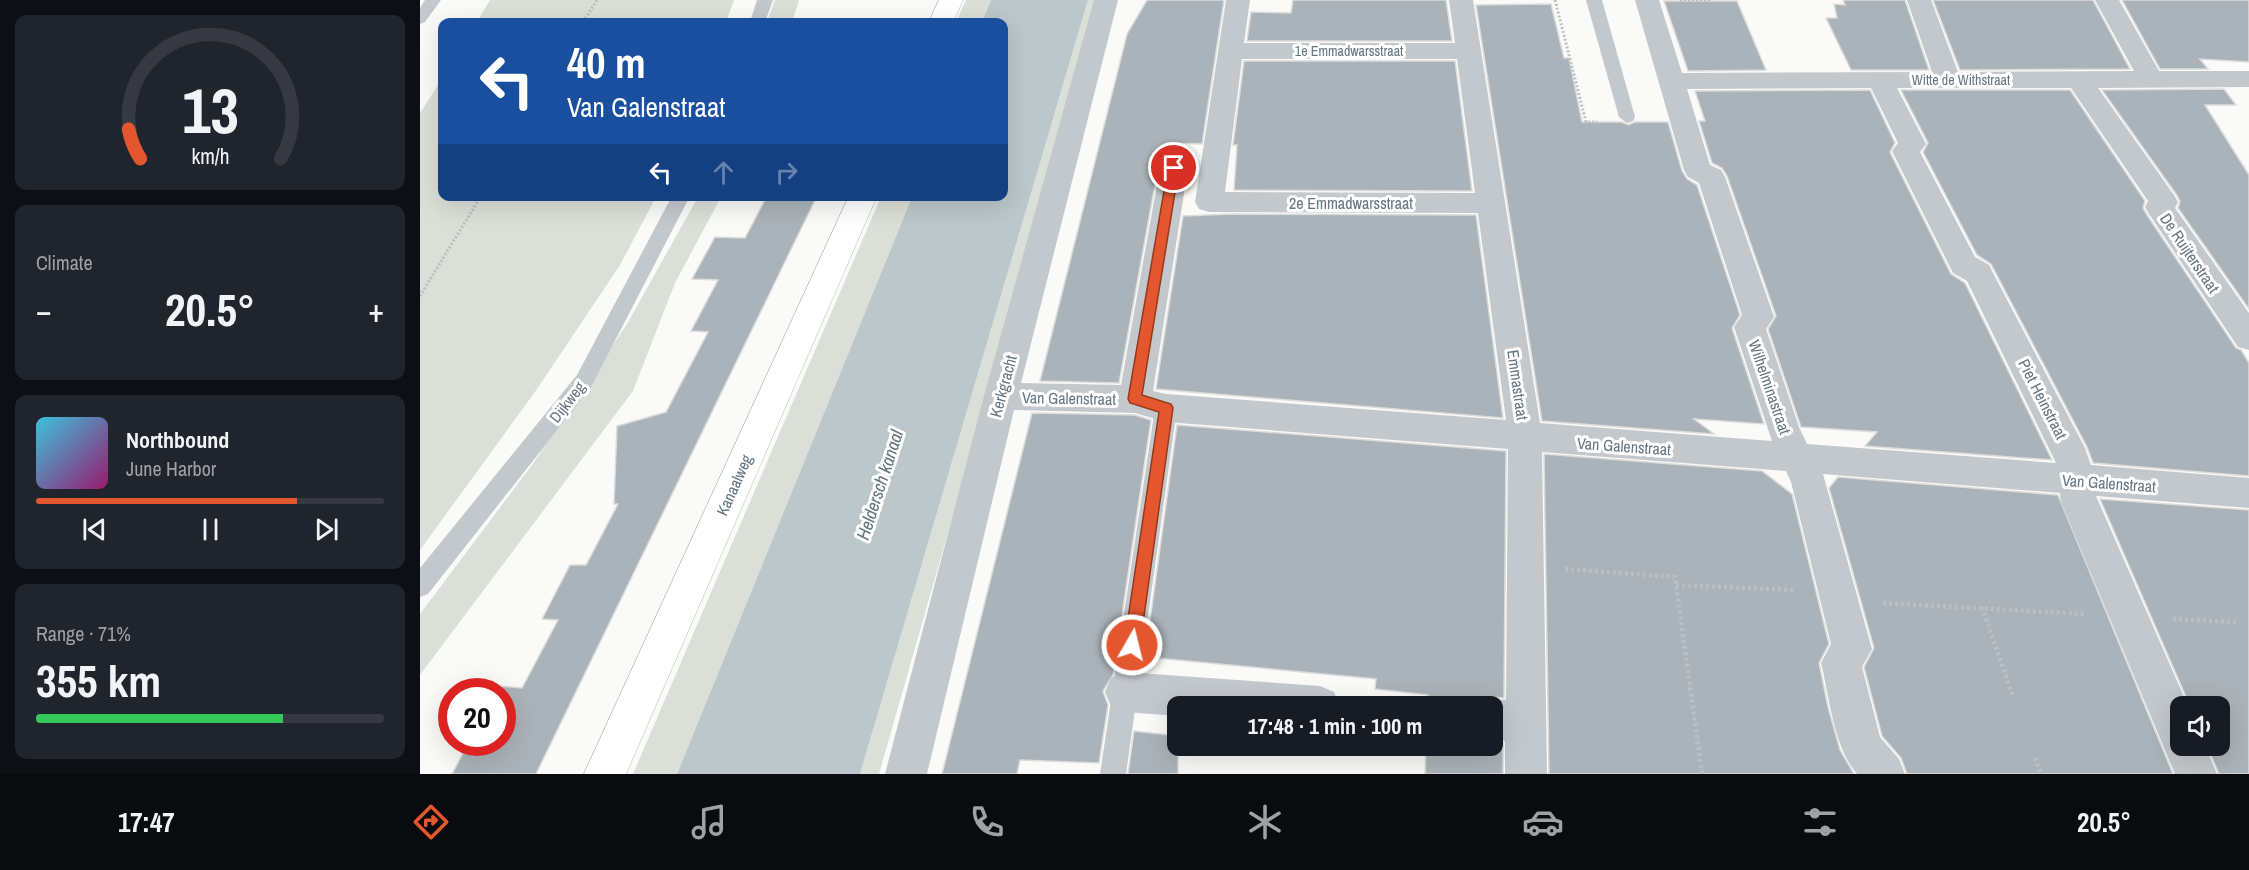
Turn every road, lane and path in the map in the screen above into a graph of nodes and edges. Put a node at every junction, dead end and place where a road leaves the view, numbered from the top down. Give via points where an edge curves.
1 (433, 0) edge
2 (597, 0) edge
3 (765, 0) edge
4 (951, 0) edge
5 (1106, 0) edge
6 (1238, 0) edge
7 (1461, 0) edge
8 (1594, 0) edge
9 (1647, 0) edge
10 (1919, 0) edge
11 (2107, 0) edge
12 (586, 18) edge
13 (759, 18) edge
14 (942, 18) edge
15 (420, 19) edge
16 (1230, 51) junction
17 (1469, 51) junction
18 (2151, 79) junction
19 (2249, 79) edge
20 (1880, 80) junction
21 (2079, 80) junction
22 (1674, 81) junction
23 (1948, 81) junction
24 (1627, 117) dead end
25 (1174, 168) dead end
26 (479, 201) edge
27 (678, 201) edge
28 (861, 201) edge
29 (1492, 203) junction
30 (420, 296) edge
31 (2249, 338) edge
32 (1000, 396) junction
33 (1150, 404) junction
34 (1525, 438) junction
35 (1798, 459) junction
36 (2076, 480) junction
37 (2249, 493) edge
38 (1525, 566) junction
39 (1676, 585) junction
40 (420, 586) edge
41 (1839, 596) junction
42 (1982, 607) junction
43 (2128, 616) junction
44 (2236, 622) dead end
45 (1125, 692) junction
46 (1181, 696) edge
47 (2013, 697) dead end
48 (2170, 713) edge
49 (1509, 720) edge
50 (2188, 756) edge
51 (2035, 758) dead end
52 (604, 774) edge
53 (906, 774) edge
54 (1113, 774) edge
55 (1526, 774) edge
56 (1702, 774) edge
57 (1884, 774) edge
58 (2041, 774) edge
59 (2196, 774) edge

1 - 15 lane
2 - 12 path
3 - 13 lane
4 - 14 street
5 - 32 street, Kerkgracht
6 - 16 street
7 - 17 street, Emmastraat
8 - 24 lane
9 - 22 street, Wilhelminastraat
10 - 23 street
11 - 18 street
16 - 17 street, 1e Emmadwarsstraat
16 - 29 street, 2e Emmadwarsstraat via 1209,202
17 - 29 street, Emmastraat
18 - 19 street, Witte de Withstraat
18 - 21 street, Witte de Withstraat
20 - 22 street, Witte de Withstraat
20 - 23 street, Witte de Withstraat
20 - 36 street, Piet Heinstraat via 1912,144 1906,151 1964,265 1978,273 2073,458
21 - 23 street, Witte de Withstraat
21 - 31 street, De Ruijterstraat via 2164,202 2158,207
22 - 35 street, Wilhelminastraat via 1677,105 1698,170 1711,177 1758,317 1750,327 1782,427
25 - 33 street
26 - 30 path
27 - 40 lane, Dijkweg via 584,381
28 - 52 street, Kanaalweg
29 - 34 street, Emmastraat
32 - 33 street, Van Galenstraat
32 - 53 street, Kerkgracht
33 - 34 street, Van Galenstraat
33 - 45 lane
34 - 35 street, Van Galenstraat
34 - 38 street, Emmastraat
35 - 36 street, Van Galenstraat
35 - 41 street, Wilhelminastraat via 1809,482
36 - 37 street, Van Galenstraat
36 - 43 street, Piet Heinstraat via 2079,502
38 - 39 path via 1674,577
38 - 49 street, Emmastraat
39 - 41 path
39 - 56 path
41 - 42 path
41 - 57 street, Wilhelminastraat via 1852,650 1840,663 1862,748
42 - 43 path
42 - 47 path
43 - 44 path
43 - 48 street, Piet Heinstraat
45 - 46 street
45 - 54 lane
49 - 55 street, Emmastraat
50 - 59 street
51 - 58 path

